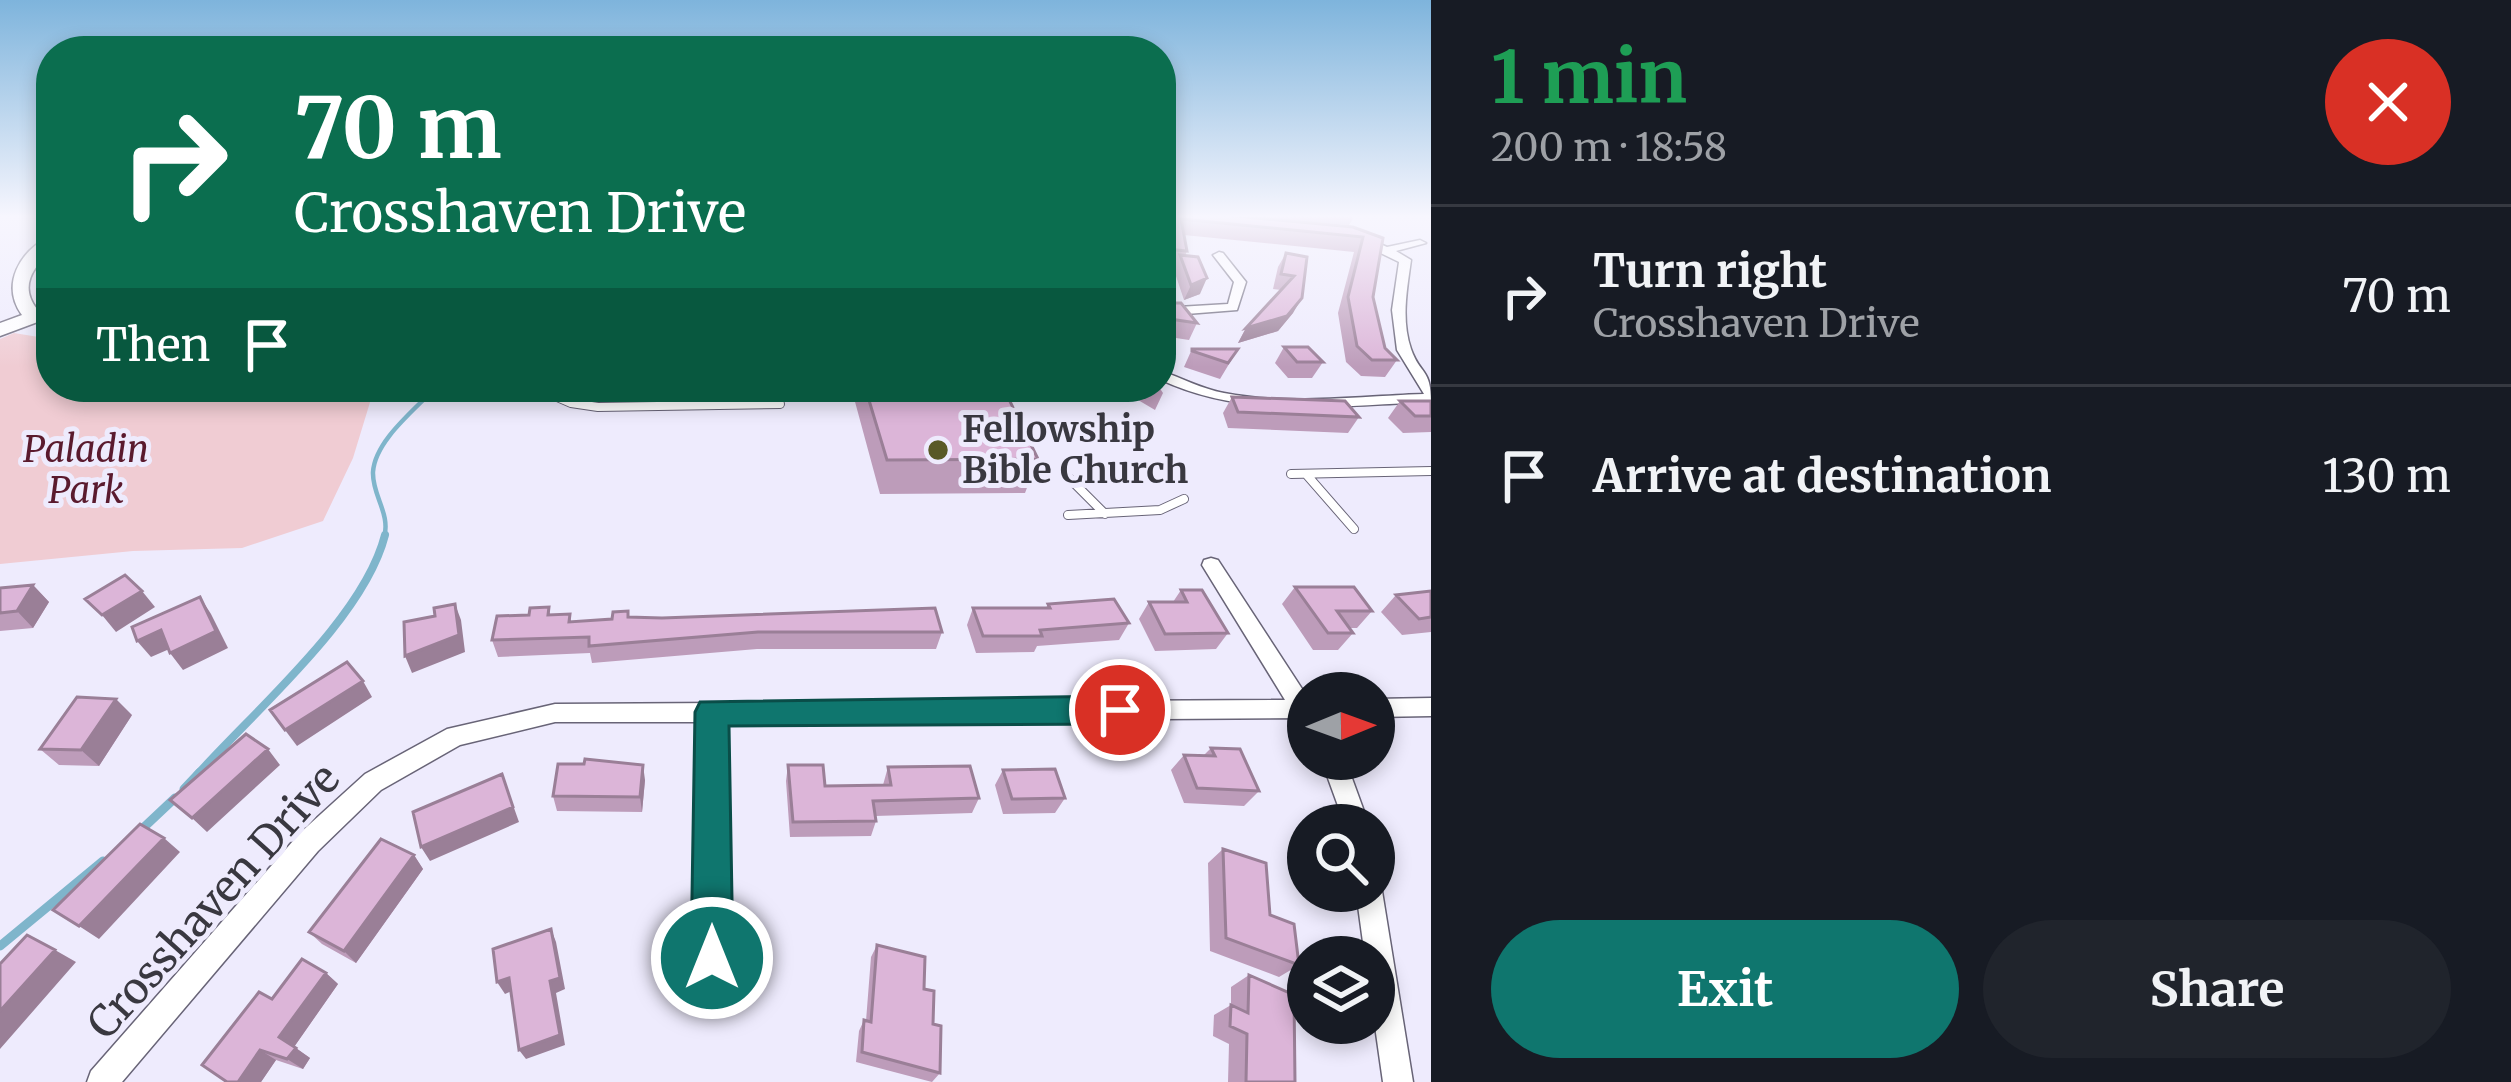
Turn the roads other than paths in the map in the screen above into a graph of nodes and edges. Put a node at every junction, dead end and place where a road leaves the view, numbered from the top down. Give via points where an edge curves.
1 (27, 265) edge
2 (1228, 265) edge
3 (1406, 265) edge
4 (36, 312) edge
5 (1176, 312) edge
6 (36, 320) edge
7 (0, 330) edge
8 (1176, 384) edge
9 (1431, 395) edge
10 (569, 402) edge
11 (780, 404) dead end
12 (1431, 471) edge
13 (1065, 474) dead end
14 (1291, 474) dead end
15 (1306, 474) junction
16 (1184, 499) dead end
17 (1068, 514) dead end
18 (1105, 514) junction
19 (1354, 530) dead end
20 (1211, 565) dead end
21 (1287, 683) edge
22 (1431, 707) edge
23 (1395, 708) edge
24 (712, 712) junction
25 (1287, 712) edge
26 (1372, 912) edge
27 (712, 958) dead end
28 (102, 1082) edge
29 (1398, 1082) edge

1 - 4 street via 17,299
2 - 5 street via 1240,282 1233,307
3 - 9 street via 1397,310 1404,350
6 - 7 street
8 - 9 street via 1230,399
10 - 11 lane
12 - 15 lane
13 - 18 lane
14 - 15 lane
15 - 19 lane
16 - 18 lane via 1160,511
17 - 18 lane
20 - 21 street
22 - 23 street
24 - 25 street, Crosshaven Drive
24 - 27 street
24 - 28 street, Crosshaven Drive via 555,713 497,722 414,756 308,842
26 - 29 street

